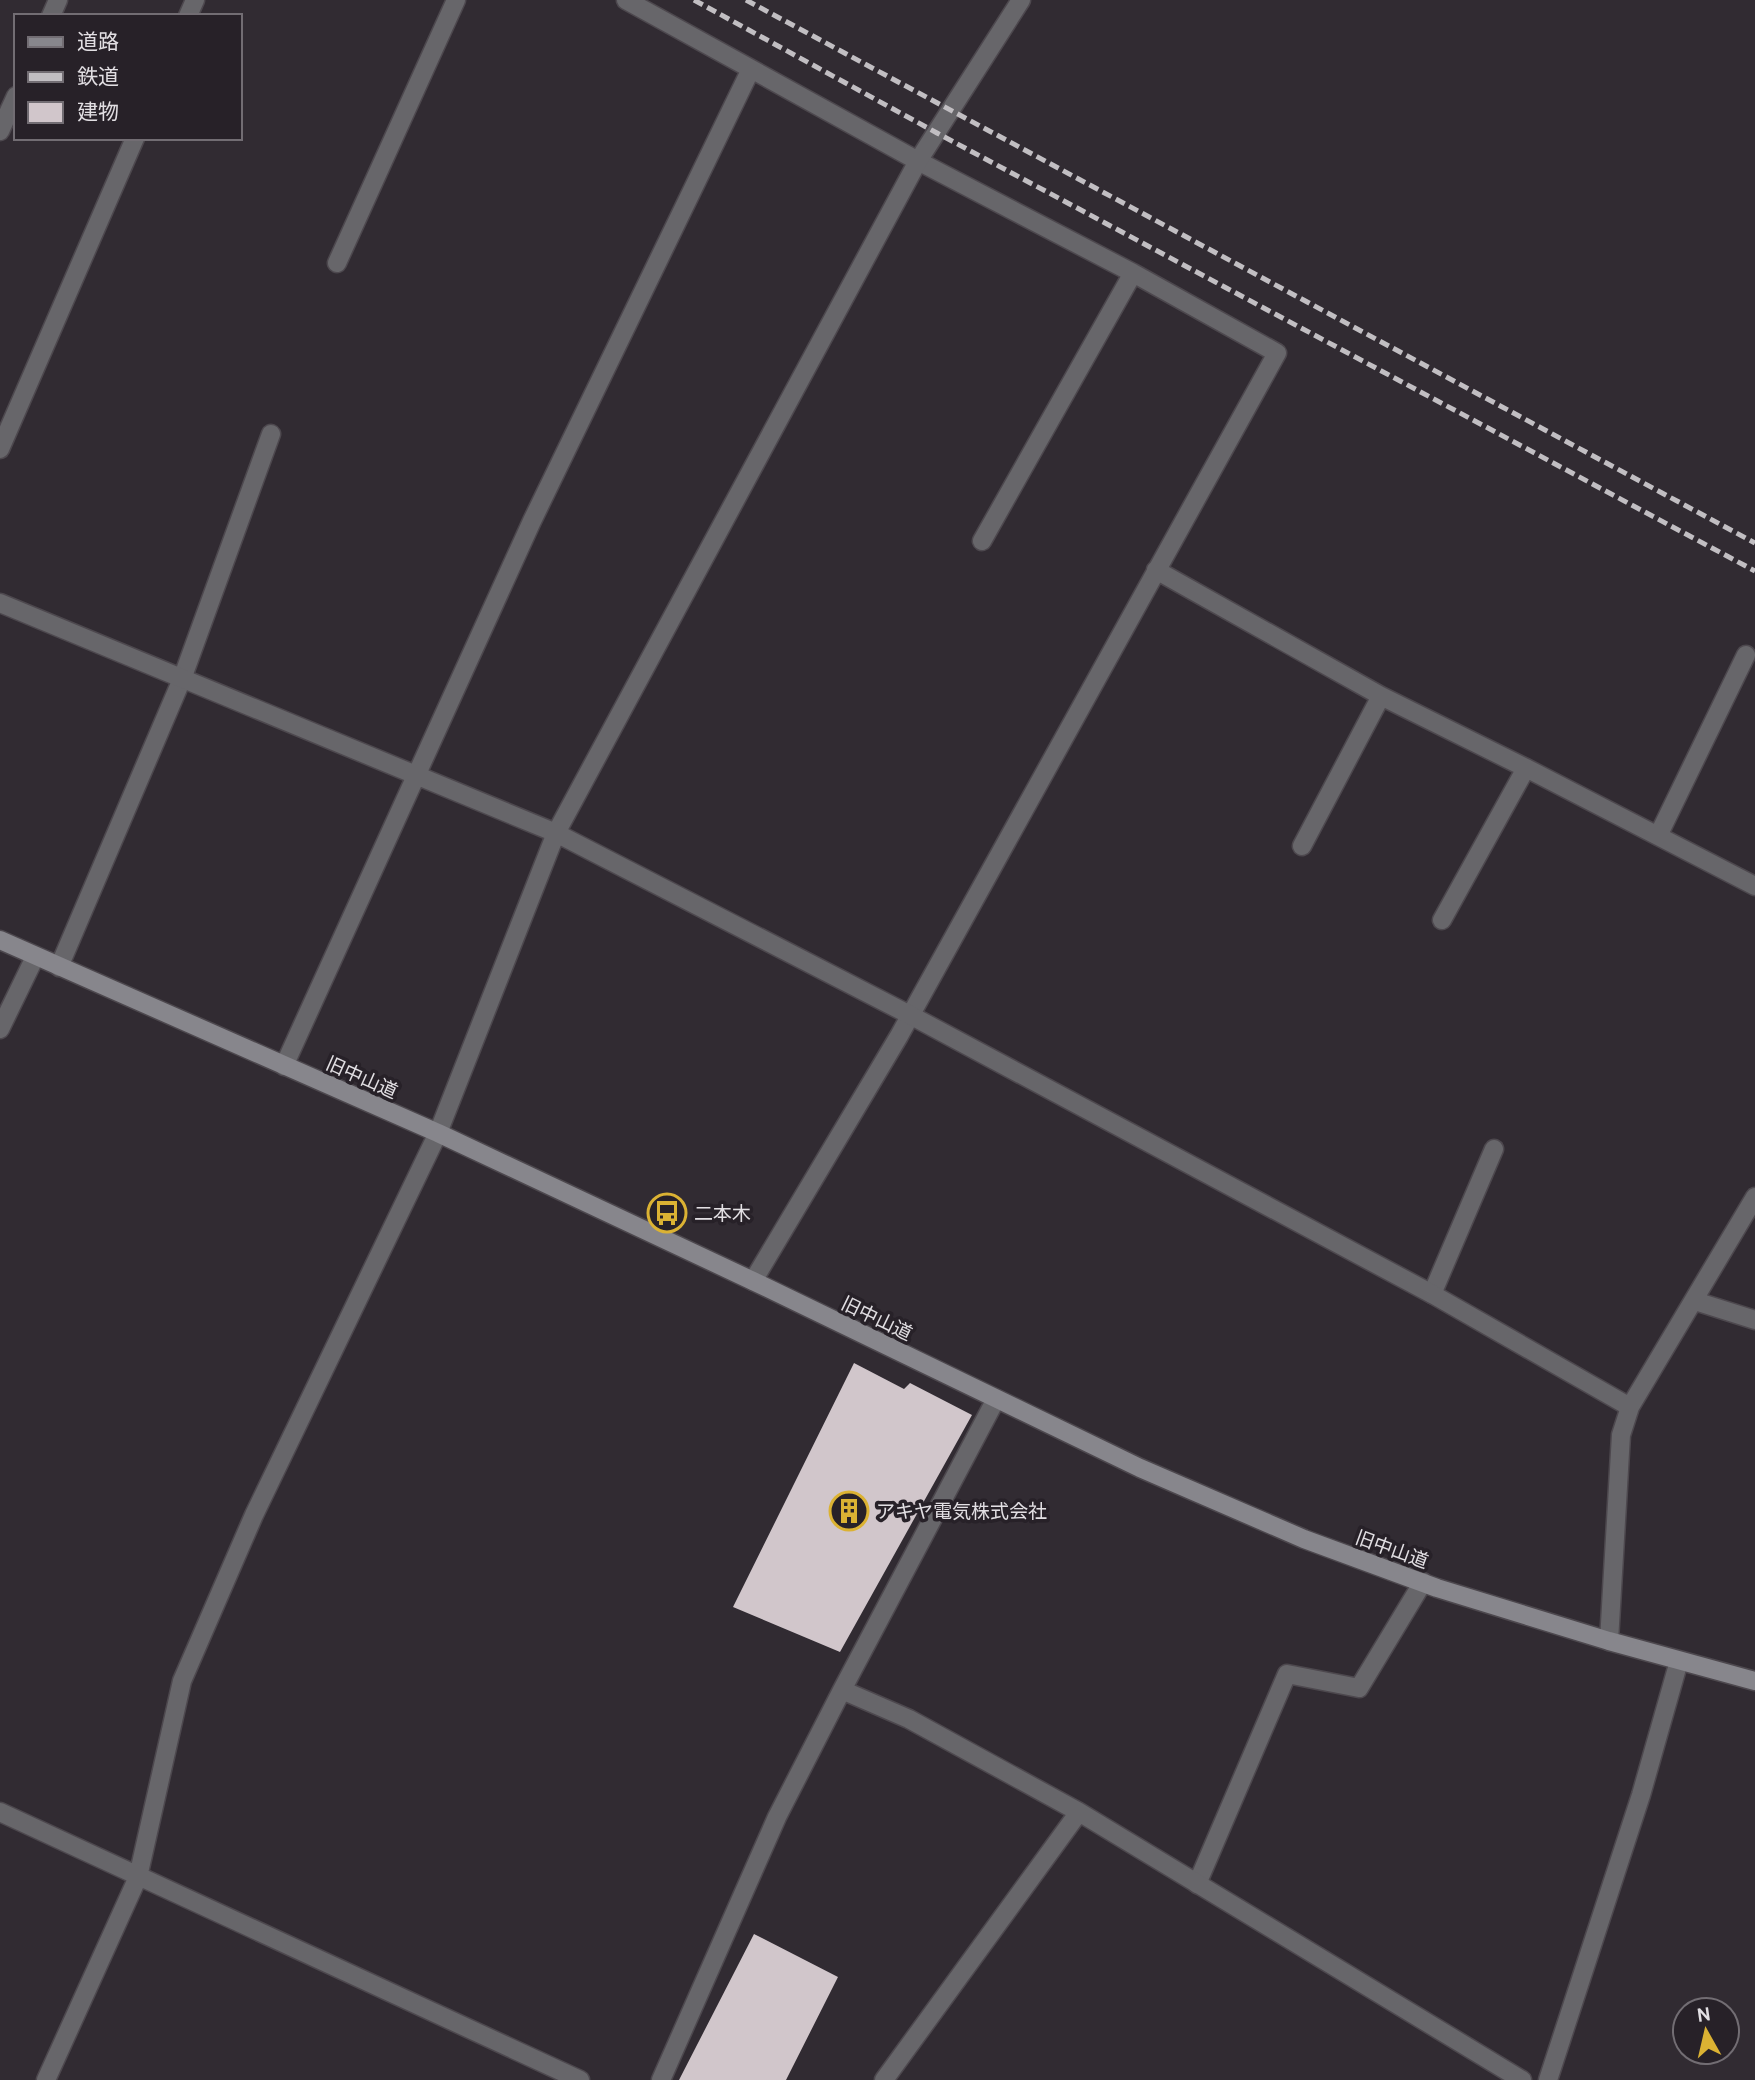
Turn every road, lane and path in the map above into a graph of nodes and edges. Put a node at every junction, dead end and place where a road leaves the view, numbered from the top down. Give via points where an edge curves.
1 (456, 0) edge
2 (626, 0) edge
3 (1021, 0) edge
4 (751, 69) junction
5 (14, 100) edge
6 (0, 131) edge
7 (134, 140) edge
8 (918, 161) junction
9 (337, 263) dead end
10 (1133, 273) junction
11 (271, 434) dead end
12 (0, 449) edge
13 (982, 541) dead end
14 (1156, 570) junction
15 (0, 603) edge
16 (1746, 655) dead end
17 (182, 679) junction
18 (1381, 696) junction
19 (1526, 768) junction
20 (416, 776) junction
21 (556, 834) junction
22 (1658, 836) junction
23 (1302, 846) dead end
24 (1755, 886) edge
25 (1442, 920) dead end
26 (0, 940) edge
27 (35, 957) junction
28 (59, 967) junction
29 (910, 1015) junction
30 (0, 1029) edge
31 (284, 1066) junction
32 (438, 1133) junction
33 (1494, 1149) dead end
34 (1755, 1197) edge
35 (753, 1281) junction
36 (1432, 1294) junction
37 (1695, 1301) junction
38 (1755, 1320) edge
39 (996, 1399) junction
40 (1630, 1407) junction
41 (1423, 1582) junction
42 (1609, 1641) junction
43 (1679, 1661) junction
44 (1755, 1681) edge
45 (842, 1690) junction
46 (0, 1812) edge
47 (1079, 1812) junction
48 (138, 1877) junction
49 (1198, 1884) junction
50 (46, 2080) edge
51 (580, 2080) edge
52 (661, 2080) edge
53 (884, 2080) edge
54 (1522, 2080) edge
55 (1549, 2080) edge

1 - 9 street
2 - 4 street
3 - 8 street
4 - 8 street
4 - 20 street via 532,521
5 - 6 street
7 - 12 street
8 - 10 street
8 - 21 street
10 - 13 street
10 - 14 street via 1277,353
11 - 17 street
14 - 18 street
14 - 29 street
15 - 17 street
16 - 22 street
17 - 20 street
17 - 28 street
18 - 19 street
18 - 23 street
19 - 22 street
19 - 25 street
20 - 21 street
20 - 31 street
21 - 29 street
21 - 32 street
22 - 24 street
26 - 27 main road, 旧中山道
27 - 28 main road, 旧中山道
27 - 30 street
28 - 31 main road, 旧中山道
29 - 35 street
29 - 36 street
31 - 32 main road, 旧中山道
32 - 35 main road, 旧中山道
32 - 48 street via 254,1515 182,1681
33 - 36 street
34 - 37 street
35 - 39 main road, 旧中山道
36 - 40 street
37 - 38 street
37 - 40 street
39 - 41 main road, 旧中山道 via 1292,1534
39 - 45 street
40 - 42 street via 1620,1435
41 - 42 main road, 旧中山道
41 - 49 street via 1359,1688 1287,1674
42 - 43 main road, 旧中山道
43 - 44 main road, 旧中山道
43 - 55 street
45 - 47 street via 909,1719
45 - 52 street via 777,1817
46 - 48 street
47 - 49 street
47 - 53 street
48 - 50 street
48 - 51 street
49 - 54 street

